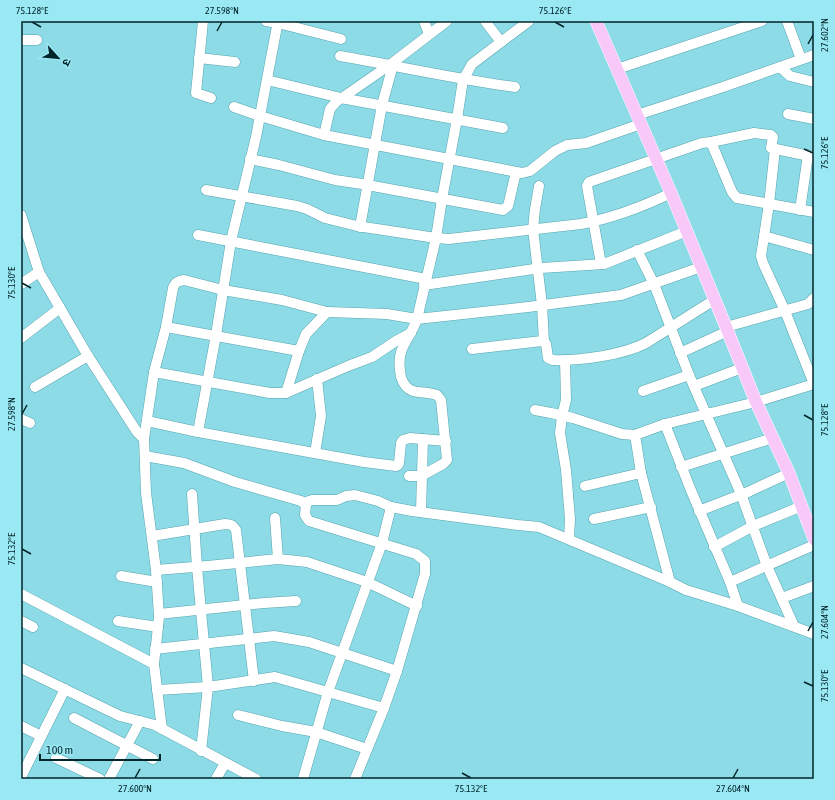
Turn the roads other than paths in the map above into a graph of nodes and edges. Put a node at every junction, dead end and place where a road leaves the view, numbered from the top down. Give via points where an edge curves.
1 (203, 21) edge
2 (266, 21) edge
3 (424, 21) edge
4 (446, 21) edge
5 (485, 21) edge
6 (529, 21) edge
7 (597, 21) edge
8 (762, 21) edge
9 (787, 21) edge
10 (278, 22) edge
11 (429, 34) junction
12 (341, 39) dead end
13 (21, 40) edge
14 (36, 40) dead end
15 (501, 42) junction
16 (814, 55) edge
17 (340, 56) dead end
18 (199, 58) junction
19 (800, 59) junction
20 (235, 62) dead end
21 (392, 65) junction
22 (780, 67) junction
23 (617, 69) junction
24 (267, 80) junction
25 (463, 80) junction
26 (814, 82) edge
27 (515, 87) dead end
28 (211, 98) dead end
29 (341, 98) junction
30 (382, 105) junction
31 (234, 107) dead end
32 (788, 114) dead end
33 (260, 116) junction
34 (458, 119) junction
35 (639, 119) junction
36 (814, 119) edge
37 (503, 128) dead end
38 (324, 135) junction
39 (711, 142) junction
40 (375, 146) junction
41 (775, 149) junction
42 (811, 156) edge
43 (449, 159) junction
44 (250, 160) junction
45 (657, 160) junction
46 (516, 172) junction
47 (368, 185) junction
48 (539, 186) dead end
49 (206, 190) dead end
50 (671, 194) junction
51 (242, 196) junction
52 (442, 199) junction
53 (769, 204) junction
54 (800, 210) junction
55 (814, 212) edge
56 (21, 215) edge
57 (594, 221) junction
58 (360, 227) junction
59 (533, 229) junction
60 (686, 231) junction
61 (198, 235) dead end
62 (764, 236) junction
63 (436, 238) junction
64 (231, 241) junction
65 (638, 250) junction
66 (814, 250) edge
67 (601, 264) junction
68 (701, 267) junction
69 (537, 268) junction
70 (39, 272) junction
71 (425, 282) junction
72 (21, 284) edge
73 (654, 284) junction
74 (223, 290) junction
75 (714, 300) junction
76 (812, 300) edge
77 (542, 305) junction
78 (60, 308) junction
79 (327, 312) junction
80 (784, 312) junction
81 (814, 313) edge
82 (417, 319) junction
83 (166, 327) junction
84 (670, 328) junction
85 (727, 329) junction
86 (411, 333) junction
87 (216, 335) junction
88 (21, 338) edge
89 (544, 342) junction
90 (472, 349) dead end
91 (299, 351) junction
92 (680, 353) junction
93 (88, 356) junction
94 (565, 360) junction
95 (742, 368) junction
96 (154, 372) junction
97 (689, 375) junction
98 (317, 379) junction
99 (207, 382) junction
100 (814, 384) edge
101 (35, 386) dead end
102 (694, 386) junction
103 (643, 391) dead end
104 (286, 393) junction
105 (756, 402) junction
106 (534, 410) dead end
107 (706, 414) junction
108 (562, 416) junction
109 (147, 421) junction
110 (665, 424) junction
111 (198, 432) junction
112 (635, 435) junction
113 (773, 438) junction
114 (144, 439) junction
115 (423, 439) junction
116 (446, 441) junction
117 (315, 453) junction
118 (723, 454) junction
119 (145, 456) junction
120 (681, 468) junction
121 (641, 473) junction
122 (789, 473) junction
123 (409, 476) dead end
124 (421, 476) junction
125 (585, 486) dead end
126 (192, 494) dead end
127 (741, 494) junction
128 (304, 503) junction
129 (802, 506) junction
130 (391, 507) junction
131 (651, 507) junction
132 (699, 511) junction
133 (421, 512) junction
134 (810, 517) edge
135 (275, 518) dead end
136 (594, 519) dead end
137 (753, 526) junction
138 (195, 529) junction
139 (152, 536) junction
140 (570, 539) junction
141 (814, 539) edge
142 (382, 543) junction
143 (814, 545) edge
144 (714, 547) junction
145 (278, 559) junction
146 (240, 563) junction
147 (767, 566) junction
148 (197, 567) junction
149 (156, 570) junction
150 (121, 576) dead end
151 (157, 582) junction
152 (367, 582) junction
153 (670, 582) junction
154 (730, 582) junction
155 (814, 586) edge
156 (21, 594) edge
157 (782, 598) junction
158 (296, 601) dead end
159 (244, 605) junction
160 (417, 606) junction
161 (738, 606) junction
162 (201, 609) junction
163 (159, 614) junction
164 (118, 620) dead end
165 (21, 621) edge
166 (794, 626) junction
167 (33, 627) dead end
168 (158, 627) junction
169 (814, 634) edge
170 (248, 638) junction
171 (204, 643) junction
172 (155, 649) junction
173 (343, 652) junction
174 (154, 664) junction
175 (21, 668) edge
176 (397, 671) junction
177 (254, 681) junction
178 (208, 687) junction
179 (65, 690) junction
180 (157, 690) junction
181 (328, 692) junction
182 (384, 708) junction
183 (238, 715) dead end
184 (74, 718) dead end
185 (140, 721) junction
186 (21, 726) edge
187 (162, 729) junction
188 (316, 732) junction
189 (41, 736) junction
190 (127, 746) junction
191 (367, 749) junction
192 (202, 751) junction
193 (56, 758) dead end
194 (153, 759) dead end
195 (225, 763) junction
196 (21, 776) edge
197 (100, 779) edge
198 (110, 779) edge
199 (216, 779) edge
200 (256, 779) edge
201 (303, 779) edge
202 (355, 779) edge

1 - 18 street
2 - 10 street
3 - 11 street
4 - 11 street
5 - 15 street
6 - 15 street
7 - 23 main road
8 - 23 street
9 - 19 street
10 - 12 street
10 - 24 street
11 - 21 street
13 - 14 street
15 - 25 street via 472,64
16 - 19 street
17 - 21 street
18 - 20 street
18 - 28 street via 196,93
19 - 22 street
21 - 25 street
21 - 29 street
21 - 30 street
22 - 26 street via 790,76
22 - 35 street
23 - 35 main road
24 - 29 street
24 - 33 street
25 - 27 street
25 - 34 street
29 - 30 street
29 - 38 street via 330,109
30 - 34 street
30 - 40 street
31 - 33 street
32 - 36 street
33 - 38 street
33 - 44 street
34 - 37 street
34 - 43 street
35 - 45 main road
35 - 46 street via 586,143 567,145 530,171
38 - 40 street
39 - 41 street via 754,133 772,135 771,148
39 - 45 street
39 - 53 street via 734,196
40 - 43 street
40 - 47 street
41 - 42 street
41 - 53 street
42 - 54 street
43 - 46 street
43 - 52 street
44 - 47 street
44 - 51 street
45 - 50 main road
45 - 57 street via 589,182 587,186
46 - 52 street via 510,202 503,210
47 - 52 street
47 - 58 street
48 - 59 street
49 - 51 street
50 - 57 street
50 - 60 main road
51 - 58 street via 297,206 325,218
51 - 64 street
52 - 63 street
53 - 54 street
53 - 62 street
54 - 55 street
56 - 70 street
57 - 59 street
57 - 67 street
58 - 63 street
59 - 63 street via 473,237
59 - 69 street
60 - 65 street
60 - 68 main road
61 - 64 street
62 - 66 street
62 - 80 street via 761,256
63 - 71 street
64 - 71 street
64 - 74 street
65 - 67 street
65 - 73 street
67 - 69 street
68 - 73 street
68 - 75 main road
69 - 71 street
69 - 77 street
70 - 72 street
70 - 78 street
71 - 82 street
73 - 77 street via 621,295
73 - 84 street
74 - 79 street via 282,300
74 - 83 street via 184,280 175,283
74 - 87 street
75 - 84 street
75 - 85 main road
76 - 80 street
76 - 81 street
77 - 82 street
77 - 89 street
78 - 88 street
78 - 93 street
79 - 82 street via 388,314
79 - 91 street via 306,334
80 - 85 street
80 - 100 street
82 - 86 street
83 - 87 street
83 - 96 street
84 - 92 street
84 - 94 street via 628,351
85 - 92 street
85 - 95 main road
86 - 98 street via 372,357
86 - 116 street via 400,355 402,380 412,391 439,396
87 - 91 street
87 - 99 street
89 - 90 street
89 - 94 street via 548,358
91 - 104 street
92 - 97 street
93 - 101 street
93 - 114 street
94 - 108 street via 566,400
95 - 102 street
95 - 105 main road
96 - 99 street
96 - 109 street
97 - 102 street
97 - 103 street
98 - 104 street
98 - 117 street via 321,416
99 - 104 street via 270,393
99 - 111 street
100 - 105 street
102 - 107 street
105 - 107 street
105 - 113 main road
106 - 108 street
107 - 110 street
107 - 118 street
108 - 112 street via 622,434
108 - 140 street via 560,433 566,470
109 - 111 street
109 - 114 street
110 - 112 street
110 - 120 street
111 - 117 street
112 - 121 street
113 - 118 street
113 - 122 main road
114 - 119 street
115 - 116 street
115 - 117 street via 403,440 400,463 396,466
115 - 124 street
116 - 124 street via 446,463
118 - 120 street
118 - 127 street
119 - 128 street via 184,463
119 - 139 street via 146,493
120 - 132 street
121 - 125 street
121 - 131 street
122 - 127 street
122 - 129 main road
123 - 124 street
124 - 133 street
126 - 138 street
127 - 132 street
127 - 137 street
128 - 130 street via 355,496
128 - 142 street via 305,515 309,521
129 - 134 main road
129 - 137 street
130 - 133 street
130 - 142 street
131 - 136 street
131 - 153 street
132 - 144 street
133 - 140 street via 539,527
134 - 141 main road
135 - 145 street
137 - 144 street
137 - 147 street
138 - 139 street
138 - 146 street via 230,524 234,526
138 - 148 street
139 - 149 street
140 - 153 street
142 - 152 street
142 - 160 street via 416,554 425,561 425,574
143 - 147 street
144 - 154 street
145 - 146 street
145 - 152 street via 307,562
146 - 148 street
146 - 159 street
147 - 154 street
147 - 157 street
148 - 149 street
148 - 162 street
149 - 151 street
150 - 151 street
151 - 163 street
152 - 160 street
152 - 173 street
153 - 161 street via 686,590
154 - 161 street
155 - 157 street
156 - 174 street
157 - 166 street
158 - 159 street
159 - 162 street
159 - 170 street
160 - 176 street
161 - 166 street
162 - 163 street
162 - 171 street
163 - 168 street
164 - 168 street
165 - 167 street
166 - 169 street
168 - 172 street
170 - 171 street
170 - 173 street via 284,636
170 - 177 street
171 - 172 street
171 - 178 street
172 - 174 street
173 - 176 street
173 - 181 street
174 - 180 street
175 - 179 street
176 - 182 street
177 - 178 street
177 - 181 street via 275,677
178 - 180 street
178 - 192 street
179 - 185 street via 120,716
179 - 189 street
180 - 187 street
181 - 182 street
181 - 188 street
182 - 191 street
183 - 188 street
184 - 190 street
185 - 187 street
185 - 190 street
186 - 189 street
187 - 192 street
188 - 191 street
188 - 201 street
189 - 196 street
190 - 194 street
190 - 198 street
191 - 202 street
192 - 195 street
193 - 197 street
195 - 199 street
195 - 200 street

